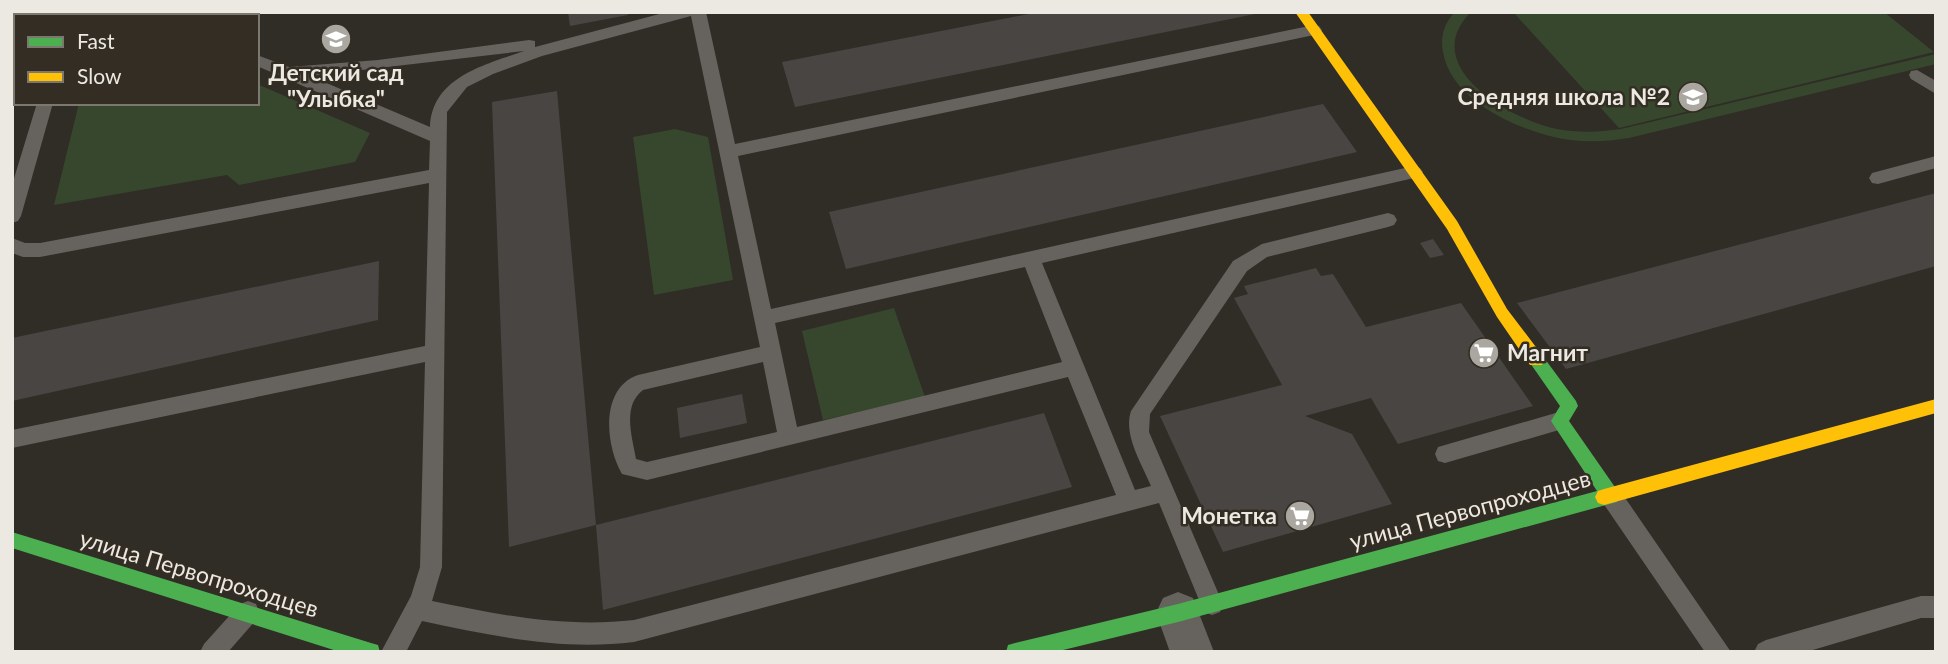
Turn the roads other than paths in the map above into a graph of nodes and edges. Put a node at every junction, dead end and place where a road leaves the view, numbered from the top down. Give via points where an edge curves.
1 (686, 12) edge
2 (698, 12) edge
3 (1301, 12) edge
4 (621, 30) junction
5 (1314, 30) junction
6 (259, 61) edge
7 (287, 73) junction
8 (1917, 75) dead end
9 (1936, 89) edge
10 (44, 105) edge
11 (437, 136) junction
12 (727, 152) junction
13 (1936, 162) edge
14 (1414, 172) junction
15 (437, 175) junction
16 (1878, 178) dead end
17 (12, 216) edge
18 (1388, 220) dead end
19 (12, 245) edge
20 (1031, 259) junction
21 (764, 318) junction
22 (436, 352) junction
23 (772, 352) junction
24 (1074, 367) junction
25 (1935, 408) edge
26 (1559, 421) junction
27 (789, 438) junction
28 (12, 439) edge
29 (1445, 454) dead end
30 (1165, 492) junction
31 (1611, 496) junction
32 (1129, 501) junction
33 (12, 540) edge
34 (1936, 607) edge
35 (416, 609) junction
36 (248, 612) junction
37 (1194, 623) edge
38 (212, 652) edge
39 (371, 652) edge
40 (393, 652) edge
41 (1015, 652) edge
42 (1719, 652) edge
43 (1766, 652) edge

1 - 4 lane
2 - 12 lane
3 - 5 street
4 - 7 lane via 491,51
4 - 11 lane via 508,62 461,83 439,112
5 - 12 lane
5 - 14 street
6 - 7 lane
7 - 11 lane
8 - 9 lane
10 - 17 lane
11 - 15 lane
12 - 21 lane
13 - 16 lane
14 - 20 lane
14 - 26 street via 1452,225 1502,313 1570,406
15 - 19 lane via 40,250
15 - 22 lane
18 - 30 lane via 1262,251 1240,265 1138,420
20 - 21 lane
20 - 24 lane
21 - 23 lane
22 - 28 lane
22 - 35 lane via 431,567
23 - 27 lane
23 - 27 lane via 628,388 620,402 625,460 629,467 647,471
24 - 27 lane
24 - 32 lane
25 - 31 street, улица Первопроходцев
26 - 29 lane
26 - 31 street
30 - 32 lane
30 - 37 lane
31 - 37 street, улица Первопроходцев
31 - 42 lane
32 - 35 lane via 607,636 548,634
33 - 36 street, улица Первопроходцев
34 - 43 lane via 1921,607
35 - 40 lane
36 - 38 lane
36 - 39 street, улица Первопроходцев
37 - 41 street, улица Первопроходцев

